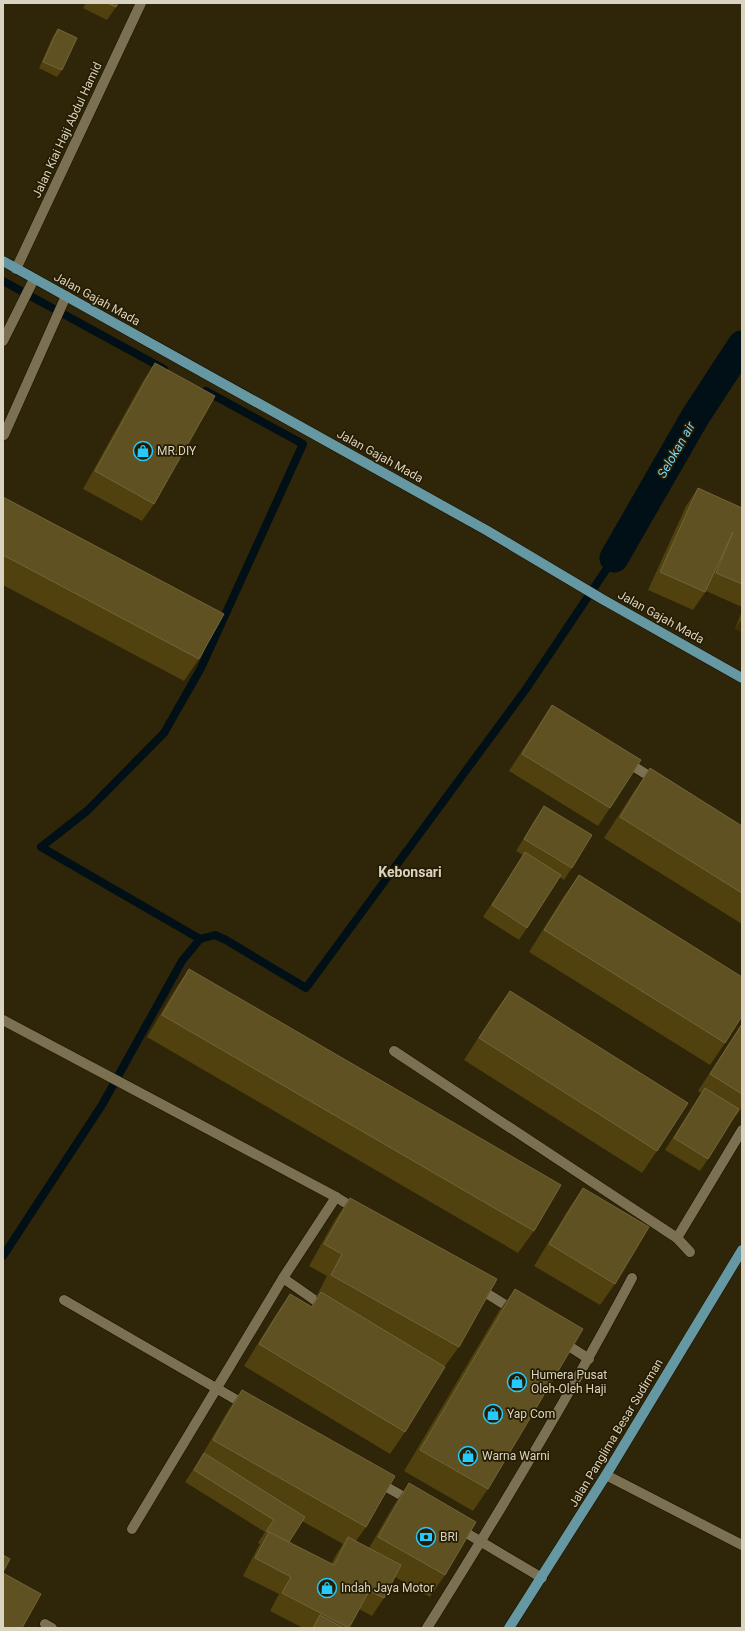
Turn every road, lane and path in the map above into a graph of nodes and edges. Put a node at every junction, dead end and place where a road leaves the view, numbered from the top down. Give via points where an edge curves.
1 (141, 3) edge
2 (3, 261) edge
3 (16, 269) junction
4 (33, 280) junction
5 (65, 298) junction
6 (3, 341) edge
7 (4, 435) edge
8 (742, 678) edge
9 (617, 756) edge
10 (663, 785) edge
11 (3, 1020) edge
12 (394, 1051) dead end
13 (742, 1130) edge
14 (336, 1197) junction
15 (363, 1214) edge
16 (677, 1238) junction
17 (742, 1250) edge
18 (690, 1252) dead end
19 (283, 1278) junction
20 (632, 1278) edge
21 (469, 1282) edge
22 (64, 1300) dead end
23 (333, 1313) edge
24 (523, 1316) edge
25 (549, 1333) edge
26 (589, 1359) junction
27 (218, 1389) junction
28 (258, 1412) edge
29 (366, 1475) edge
30 (606, 1475) junction
31 (420, 1506) edge
32 (447, 1522) edge
33 (132, 1529) dead end
34 (481, 1542) junction
35 (742, 1545) edge
36 (542, 1578) junction
37 (426, 1628) edge
38 (509, 1628) edge

1 - 3 street, Jalan Kiai Haji Abdul Hamid
2 - 3 main road, Jalan Gajah Mada
3 - 4 main road, Jalan Gajah Mada
4 - 5 main road, Jalan Gajah Mada
4 - 6 street
5 - 7 street
5 - 8 main road, Jalan Gajah Mada via 479,526
9 - 10 street
11 - 14 street
12 - 16 street
13 - 16 street
14 - 15 street
14 - 19 street
16 - 18 street
17 - 30 main road, Jalan Panglima Besar Sudirman
19 - 23 street
19 - 27 street
20 - 26 street
21 - 24 street
22 - 27 street
25 - 26 street
26 - 34 street
27 - 28 street
27 - 33 street
29 - 31 street
30 - 35 street
30 - 36 main road, Jalan Panglima Besar Sudirman
32 - 34 street
34 - 36 street
34 - 37 street
36 - 38 main road, Jalan Panglima Besar Sudirman

